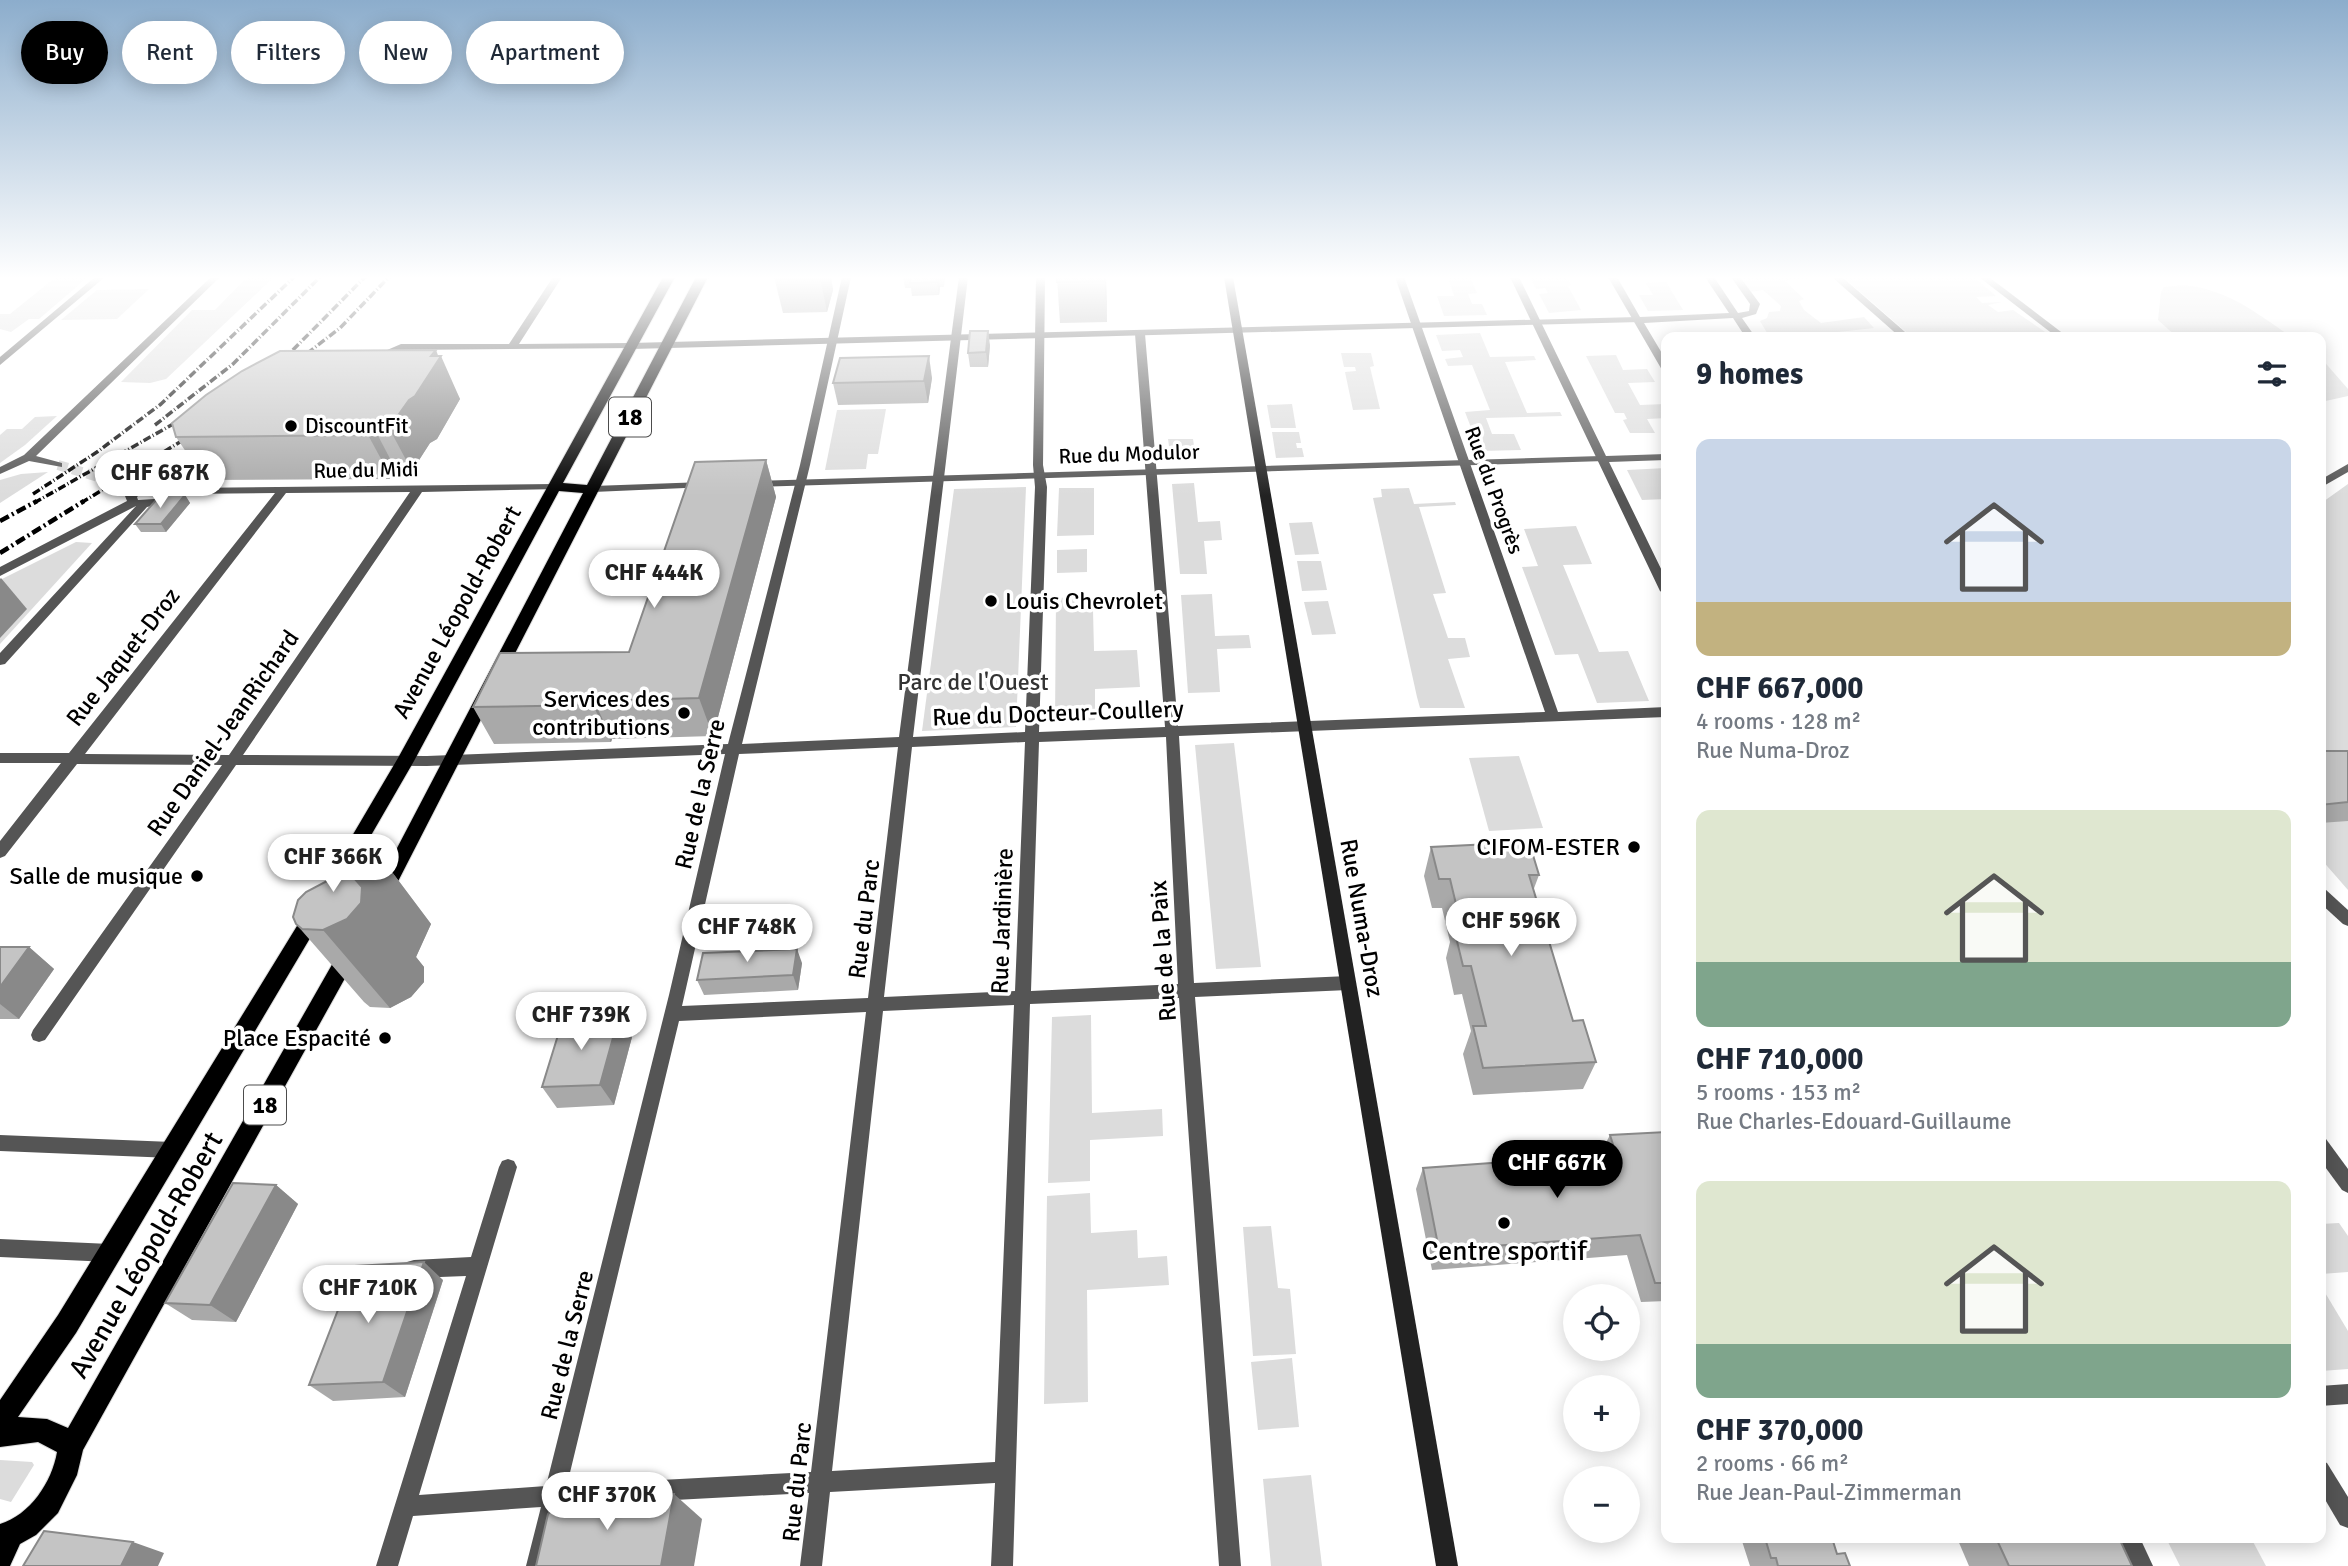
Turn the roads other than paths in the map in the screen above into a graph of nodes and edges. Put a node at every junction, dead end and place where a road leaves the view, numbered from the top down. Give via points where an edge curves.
1 (14, 350) edge
2 (140, 350) edge
3 (393, 350) edge
4 (629, 350) edge
5 (664, 350) edge
6 (830, 350) edge
7 (954, 350) edge
8 (1041, 350) edge
9 (1141, 350) edge
10 (1240, 350) edge
11 (1424, 350) edge
12 (1549, 350) edge
13 (366, 361) edge
14 (0, 362) edge
15 (218, 439) edge
16 (28, 457) junction
17 (1661, 457) edge
18 (1601, 459) junction
19 (1464, 462) junction
20 (58, 465) tunnel mouth
21 (2348, 467) edge
22 (1261, 469) junction
23 (0, 471) edge
24 (1152, 473) junction
25 (1039, 476) junction
26 (166, 479) junction
27 (938, 479) junction
28 (2326, 481) edge
29 (801, 482) junction
30 (122, 484) tunnel mouth
31 (738, 484) edge
32 (712, 485) edge
33 (555, 488) junction
34 (137, 489) junction
35 (418, 489) junction
36 (593, 489) junction
37 (283, 490) junction
38 (176, 491) junction
39 (139, 503) junction
40 (0, 572) edge
41 (1661, 581) edge
42 (0, 661) edge
43 (1661, 712) edge
44 (1553, 716) junction
45 (1304, 726) junction
46 (1172, 731) junction
47 (1033, 736) junction
48 (906, 741) junction
49 (734, 748) junction
50 (0, 758) edge
51 (73, 758) junction
52 (233, 758) junction
53 (453, 760) junction
54 (405, 761) junction
55 (0, 852) edge
56 (2326, 898) edge
57 (370, 915) dead end
58 (2348, 920) edge
59 (358, 938) edge
60 (1348, 983) junction
61 (1188, 991) junction
62 (1022, 1000) junction
63 (876, 1005) junction
64 (672, 1014) junction
65 (39, 1035) dead end
66 (0, 1143) edge
67 (172, 1150) junction
68 (2326, 1153) edge
69 (508, 1167) dead end
70 (2348, 1184) edge
71 (0, 1248) edge
72 (110, 1253) junction
73 (478, 1266) junction
74 (391, 1270) edge
75 (2348, 1394) edge
76 (2326, 1396) edge
77 (0, 1422) edge
78 (0, 1434) edge
79 (71, 1447) junction
80 (1006, 1472) junction
81 (2326, 1480) edge
82 (820, 1481) junction
83 (553, 1496) junction
84 (406, 1506) junction
85 (2348, 1517) edge
86 (3, 1543) edge
87 (2130, 1543) edge
88 (387, 1566) edge
89 (537, 1566) edge
90 (811, 1566) edge
91 (1002, 1566) edge
92 (1230, 1566) edge
93 (1447, 1566) edge
94 (2142, 1566) edge

1 - 14 street
2 - 16 street
3 - 13 street
4 - 33 main road, Avenue Léopold-Robert / 18
5 - 36 main road, 18
6 - 29 street, Rue de la Serre
7 - 27 street, Rue du Parc
8 - 25 street, Rue Jardinière
9 - 24 street, Rue de la Paix
10 - 22 main road, Rue Numa-Droz
11 - 19 street, Rue du Progrès
12 - 18 street
15 - 26 street
16 - 20 street
16 - 23 street
17 - 18 street, Rue du Modulor
18 - 19 street, Rue du Modulor
18 - 41 street
19 - 22 street, Rue du Modulor
19 - 44 street, Rue du Progrès
21 - 28 street
22 - 24 street, Rue du Modulor
22 - 45 main road, Rue Numa-Droz
24 - 25 street, Rue du Modulor
24 - 46 street, Rue de la Paix
25 - 27 street, Rue du Modulor
25 - 47 street, Rue Jardinière
26 - 34 street
26 - 38 street via 178,484
27 - 29 street, Rue du Modulor
27 - 48 street, Rue du Parc
29 - 31 street, Rue du Modulor
29 - 49 street, Rue de la Serre
30 - 34 street
32 - 36 street
33 - 35 street, Rue du Midi
33 - 36 main road
33 - 54 main road, Avenue Léopold-Robert / 18
34 - 39 street via 131,496
35 - 37 street, Rue du Midi
35 - 52 street, Rue Daniel-JeanRichard
36 - 53 main road, 18
37 - 38 street, Rue du Midi
37 - 51 street, Rue Jaquet-Droz
38 - 39 street via 159,502
39 - 40 street
39 - 42 street
43 - 44 street, Rue du Docteur-Coullery
44 - 45 street, Rue du Docteur-Coullery
45 - 46 street, Rue du Docteur-Coullery
45 - 60 main road, Rue Numa-Droz
46 - 47 street, Rue du Docteur-Coullery
46 - 61 street, Rue de la Paix
47 - 48 street, Rue du Docteur-Coullery
47 - 62 street, Rue Jardinière
48 - 49 street, Rue du Docteur-Coullery
48 - 63 street, Rue du Parc
49 - 53 street, Rue du Docteur-Coullery
49 - 64 street, Rue de la Serre
50 - 51 street
51 - 52 street
51 - 55 street, Rue Jaquet-Droz
52 - 54 street
52 - 65 street, Rue Daniel-JeanRichard
53 - 54 street
53 - 57 main road, 18
54 - 67 main road, Avenue Léopold-Robert / 18
56 - 58 street
59 - 79 main road, Avenue Léopold-Robert / 18
60 - 61 street
60 - 93 main road, Rue Numa-Droz
61 - 62 street
61 - 92 street, Rue de la Paix
62 - 63 street
62 - 80 street, Rue Jardinière
63 - 64 street
63 - 82 street, Rue du Parc
64 - 83 street, Rue de la Serre
66 - 67 street
67 - 72 main road, Avenue Léopold-Robert / 18
68 - 70 street
69 - 73 street
71 - 72 street
72 - 77 main road, Avenue Léopold-Robert / 18
73 - 74 street
73 - 84 street
75 - 76 street
78 - 79 main road via 34,1428 62,1437
79 - 86 main road, 18 via 55,1494
80 - 82 street
80 - 91 street, Rue Jardinière
81 - 85 street
82 - 83 street
82 - 90 street, Rue du Parc
83 - 84 street
83 - 89 street, Rue de la Serre
84 - 88 street
87 - 94 street

